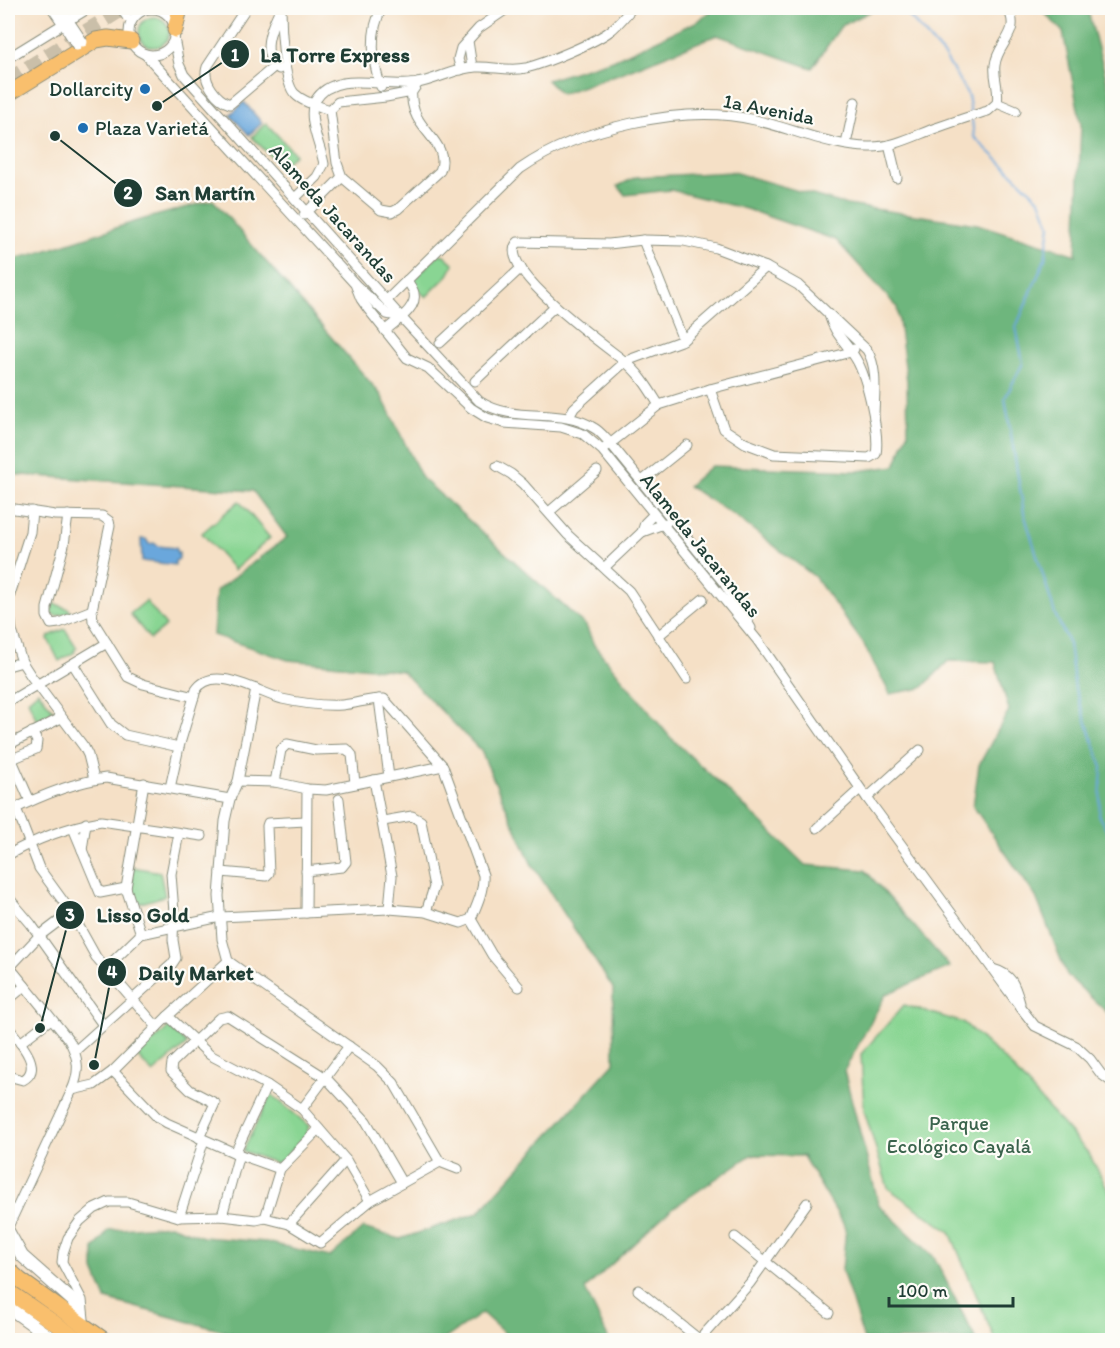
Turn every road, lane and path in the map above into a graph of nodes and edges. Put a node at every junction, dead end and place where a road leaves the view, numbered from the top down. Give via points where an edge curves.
1 (52, 8) edge
2 (61, 8) edge
3 (89, 8) edge
4 (121, 8) edge
5 (180, 8) edge
6 (246, 8) edge
7 (281, 8) edge
8 (382, 8) edge
9 (508, 8) edge
10 (632, 8) edge
11 (1007, 8) edge
12 (497, 12) edge
13 (133, 14) edge
14 (67, 24) junction
15 (175, 34) junction
16 (131, 41) junction
17 (468, 41) junction
18 (81, 46) junction
19 (146, 54) junction
20 (8, 58) edge
21 (275, 66) junction
22 (472, 67) junction
23 (461, 70) junction
24 (286, 74) junction
25 (380, 84) junction
26 (413, 87) junction
27 (8, 94) edge
28 (386, 97) junction
29 (855, 102) dead end
30 (997, 103) junction
31 (313, 104) junction
32 (330, 110) junction
33 (1016, 111) dead end
34 (846, 144) junction
35 (889, 145) junction
36 (342, 177) junction
37 (897, 178) dead end
38 (294, 198) junction
39 (307, 212) junction
40 (298, 221) junction
41 (643, 240) junction
42 (766, 267) junction
43 (521, 268) junction
44 (407, 280) junction
45 (355, 284) junction
46 (387, 300) junction
47 (555, 306) junction
48 (829, 315) junction
49 (400, 317) junction
50 (385, 331) junction
51 (683, 340) junction
52 (440, 343) dead end
53 (860, 343) junction
54 (428, 346) junction
55 (851, 352) junction
56 (407, 358) junction
57 (626, 361) junction
58 (452, 372) junction
59 (475, 381) dead end
60 (446, 385) junction
61 (710, 388) junction
62 (659, 405) junction
63 (569, 417) junction
64 (874, 418) junction
65 (611, 444) junction
66 (687, 445) dead end
67 (602, 450) junction
68 (496, 466) dead end
69 (597, 471) dead end
70 (642, 481) junction
71 (8, 508) edge
72 (33, 511) junction
73 (549, 512) junction
74 (68, 515) junction
75 (653, 515) junction
76 (672, 518) junction
77 (662, 526) junction
78 (642, 532) junction
79 (605, 567) junction
80 (703, 599) dead end
81 (92, 610) junction
82 (10, 632) edge
83 (658, 636) junction
84 (758, 641) junction
85 (107, 644) junction
86 (22, 662) junction
87 (73, 664) junction
88 (8, 666) edge
89 (687, 679) dead end
90 (37, 686) junction
91 (255, 689) junction
92 (194, 697) junction
93 (379, 699) junction
94 (8, 702) edge
95 (61, 717) junction
96 (32, 732) junction
97 (8, 745) edge
98 (179, 747) junction
99 (920, 750) dead end
100 (10, 755) edge
101 (443, 766) junction
102 (389, 777) junction
103 (94, 779) junction
104 (374, 780) junction
105 (238, 781) junction
106 (275, 782) junction
107 (144, 783) junction
108 (355, 783) junction
109 (170, 788) junction
110 (307, 789) junction
111 (860, 789) junction
112 (867, 798) junction
113 (230, 799) junction
114 (339, 799) dead end
115 (30, 801) junction
116 (12, 810) edge
117 (306, 821) junction
118 (383, 821) junction
119 (86, 824) junction
120 (136, 827) junction
121 (73, 828) junction
122 (817, 828) dead end
123 (179, 833) junction
124 (202, 836) dead end
125 (29, 844) junction
126 (81, 852) junction
127 (8, 855) edge
128 (306, 871) junction
129 (221, 872) junction
130 (126, 888) junction
131 (8, 897) edge
132 (389, 909) junction
133 (71, 912) junction
134 (426, 912) junction
135 (306, 913) junction
136 (220, 917) junction
137 (471, 919) junction
138 (173, 927) junction
139 (141, 934) junction
140 (38, 937) junction
141 (228, 961) junction
142 (9, 966) edge
143 (105, 968) junction
144 (25, 986) junction
145 (519, 987) dead end
146 (8, 1000) edge
147 (133, 1000) junction
148 (168, 1016) junction
149 (51, 1019) junction
150 (103, 1025) junction
151 (8, 1027) edge
152 (157, 1027) junction
153 (194, 1042) junction
154 (20, 1043) junction
155 (349, 1046) junction
156 (75, 1051) junction
157 (113, 1071) junction
158 (8, 1076) edge
159 (326, 1078) junction
160 (1113, 1082) edge
161 (267, 1085) junction
162 (72, 1090) junction
163 (302, 1109) junction
164 (319, 1129) junction
165 (202, 1139) junction
166 (237, 1154) junction
167 (346, 1160) junction
168 (440, 1162) junction
169 (280, 1169) junction
170 (458, 1169) dead end
171 (402, 1183) junction
172 (370, 1201) junction
173 (19, 1202) junction
174 (807, 1203) dead end
175 (8, 1209) edge
176 (222, 1216) junction
177 (178, 1217) junction
178 (265, 1218) junction
179 (289, 1224) junction
180 (8, 1229) edge
181 (735, 1237) dead end
182 (766, 1261) junction
183 (8, 1269) edge
184 (638, 1290) dead end
185 (8, 1291) edge
186 (8, 1307) edge
187 (829, 1313) dead end
188 (82, 1333) edge
189 (699, 1340) edge
190 (54, 1341) edge
191 (104, 1341) edge

1 - 14 street
2 - 14 street
3 - 14 street
4 - 13 street, bridge
5 - 15 main road
6 - 21 street via 207,67 207,81 230,104
7 - 21 street via 267,40
7 - 24 street
8 - 25 street via 373,36
9 - 12 street
10 - 22 street via 599,38 535,65 510,70
11 - 30 street via 1012,26 994,66
12 - 17 street
13 - 15 street via 146,9 160,10 171,18
13 - 16 street
14 - 18 street, bridge
14 - 20 street
15 - 19 street via 171,45 160,53
15 - 38 street, Alameda Jacarandas via 184,75
16 - 18 main road via 102,38
16 - 19 street
17 - 22 street
17 - 23 street via 459,52
18 - 27 main road
19 - 40 street, Alameda Jacarandas
21 - 24 street
22 - 23 street
23 - 26 street
24 - 31 street via 294,93
25 - 26 street
25 - 28 street
25 - 31 street via 361,81 335,85
26 - 28 street
26 - 36 street via 416,116 442,153 440,171 392,212 381,210
28 - 32 street via 338,102
29 - 34 street
30 - 33 street
30 - 35 street, 1a Avenida via 988,111
31 - 32 street
31 - 38 street via 324,164
32 - 36 street
34 - 35 street, 1a Avenida
34 - 44 street, 1a Avenida via 731,115 657,118 592,135 538,156 520,169
35 - 37 street
36 - 39 street
38 - 39 street, Alameda Jacarandas
39 - 40 street
39 - 46 street, Alameda Jacarandas
40 - 45 street, Alameda Jacarandas
41 - 42 street via 684,241 717,248
41 - 43 street via 609,244 518,242 513,252
41 - 51 street
42 - 48 street via 798,285
42 - 51 street
43 - 47 street
43 - 52 street
44 - 46 street, 1a Avenida
44 - 49 street via 414,298
45 - 49 street via 383,311
45 - 50 street, Alameda Jacarandas
46 - 49 street, Alameda Jacarandas
47 - 57 street
47 - 59 street
48 - 53 street
48 - 55 street via 834,330
49 - 50 street
49 - 54 street, Alameda Jacarandas
50 - 56 street, Alameda Jacarandas
51 - 57 street
53 - 55 street
53 - 64 street via 872,358 875,370
54 - 56 street via 422,357
54 - 58 street, Alameda Jacarandas
55 - 61 street
55 - 64 street via 862,373
56 - 60 street, Alameda Jacarandas via 428,368
57 - 62 street
57 - 63 street
58 - 60 street via 443,377
58 - 63 street, Alameda Jacarandas via 478,401 491,409
60 - 67 street, Alameda Jacarandas via 486,418 561,427 583,434
61 - 62 street
61 - 64 street via 724,429 745,443 774,454 869,458 876,454 878,446
62 - 65 street
63 - 65 street, Alameda Jacarandas via 595,428
65 - 67 street
65 - 70 street, Alameda Jacarandas
66 - 70 street
67 - 75 street, Alameda Jacarandas
68 - 73 street via 523,484
69 - 73 street
70 - 76 street, Alameda Jacarandas
71 - 72 street
72 - 74 street
72 - 82 street via 8,601
73 - 79 street via 568,535
74 - 81 street via 102,516 109,521
74 - 81 street via 47,616 51,624 59,623
75 - 77 street, Alameda Jacarandas
75 - 78 street
76 - 77 street
76 - 84 street, Alameda Jacarandas via 724,583
77 - 78 street
77 - 84 street, Alameda Jacarandas
78 - 79 street
79 - 83 street via 629,591
80 - 83 street
81 - 85 street via 93,621
82 - 86 street
83 - 89 street
84 - 111 street
85 - 87 street
85 - 92 street via 134,681
86 - 88 street
86 - 90 street
87 - 90 street
87 - 98 street via 117,730
90 - 94 street
90 - 95 street
91 - 92 street via 212,679 200,684
91 - 93 street via 284,699 323,704
91 - 105 street
92 - 98 street
93 - 101 street via 389,703
93 - 102 street
95 - 96 street
95 - 103 street via 88,755
96 - 97 street
96 - 100 street via 36,749
98 - 109 street
99 - 112 street
100 - 115 street
101 - 102 street
101 - 137 street via 483,875
102 - 104 street
103 - 107 street via 120,778
103 - 115 street
104 - 108 street
104 - 118 street
105 - 106 street
105 - 113 street
106 - 108 street via 281,750 286,744 316,750 347,749 352,755
106 - 110 street
107 - 109 street
107 - 120 street
108 - 110 street via 326,790
109 - 113 street
110 - 117 street
111 - 112 street
111 - 122 street
112 - 160 street via 993,969 1004,972 1016,986 1021,1008 1035,1026 1076,1047
113 - 129 street
114 - 128 street via 346,862 342,867
115 - 116 street
116 - 125 street
117 - 128 street
117 - 129 street via 268,823 266,876
118 - 132 street via 392,876
118 - 134 street via 412,816 422,821 434,887
119 - 120 street via 101,821
119 - 121 street
119 - 126 street
120 - 123 street
120 - 130 street
121 - 125 street
121 - 126 street
123 - 124 street
123 - 138 street via 171,874
125 - 127 street
125 - 133 street via 39,868
126 - 130 street via 100,893
128 - 135 street
129 - 136 street
130 - 139 street
131 - 140 street
132 - 134 street
132 - 135 street
133 - 140 street
133 - 143 street
134 - 137 street via 461,922
135 - 136 street
136 - 138 street
136 - 141 street
137 - 145 street via 492,955
138 - 139 street
138 - 147 street via 175,962
139 - 143 street
140 - 142 street
140 - 150 street
141 - 148 street
141 - 155 street
142 - 144 street
143 - 147 street
144 - 146 street
144 - 149 street
147 - 150 street
147 - 152 street
148 - 152 street
148 - 153 street
149 - 154 street
149 - 156 street
150 - 156 street
151 - 154 street
152 - 157 street
153 - 159 street via 219,1018 228,1016
153 - 161 street via 210,1055
153 - 165 street via 170,1067 190,1090 215,1103
154 - 158 street via 33,1070 23,1080
155 - 159 street
155 - 168 street via 394,1083
156 - 162 street via 78,1064
157 - 162 street via 94,1085
157 - 165 street via 157,1117
159 - 163 street
159 - 171 street via 366,1120
161 - 163 street
161 - 166 street
162 - 173 street
163 - 164 street
164 - 167 street
164 - 169 street
165 - 166 street
165 - 177 street
166 - 169 street
166 - 176 street
167 - 172 street
167 - 179 street
168 - 170 street
168 - 171 street
169 - 178 street
171 - 172 street
172 - 179 street via 320,1243
173 - 175 street
173 - 180 street
174 - 182 street
176 - 177 street
176 - 178 street
177 - 188 street via 117,1201 101,1205 80,1221 68,1238 62,1262 82,1300
178 - 179 street
180 - 188 street via 22,1256 73,1301
181 - 182 street
182 - 187 street
182 - 189 street
183 - 188 main road
184 - 189 street
185 - 188 main road
186 - 190 street
188 - 191 main road

